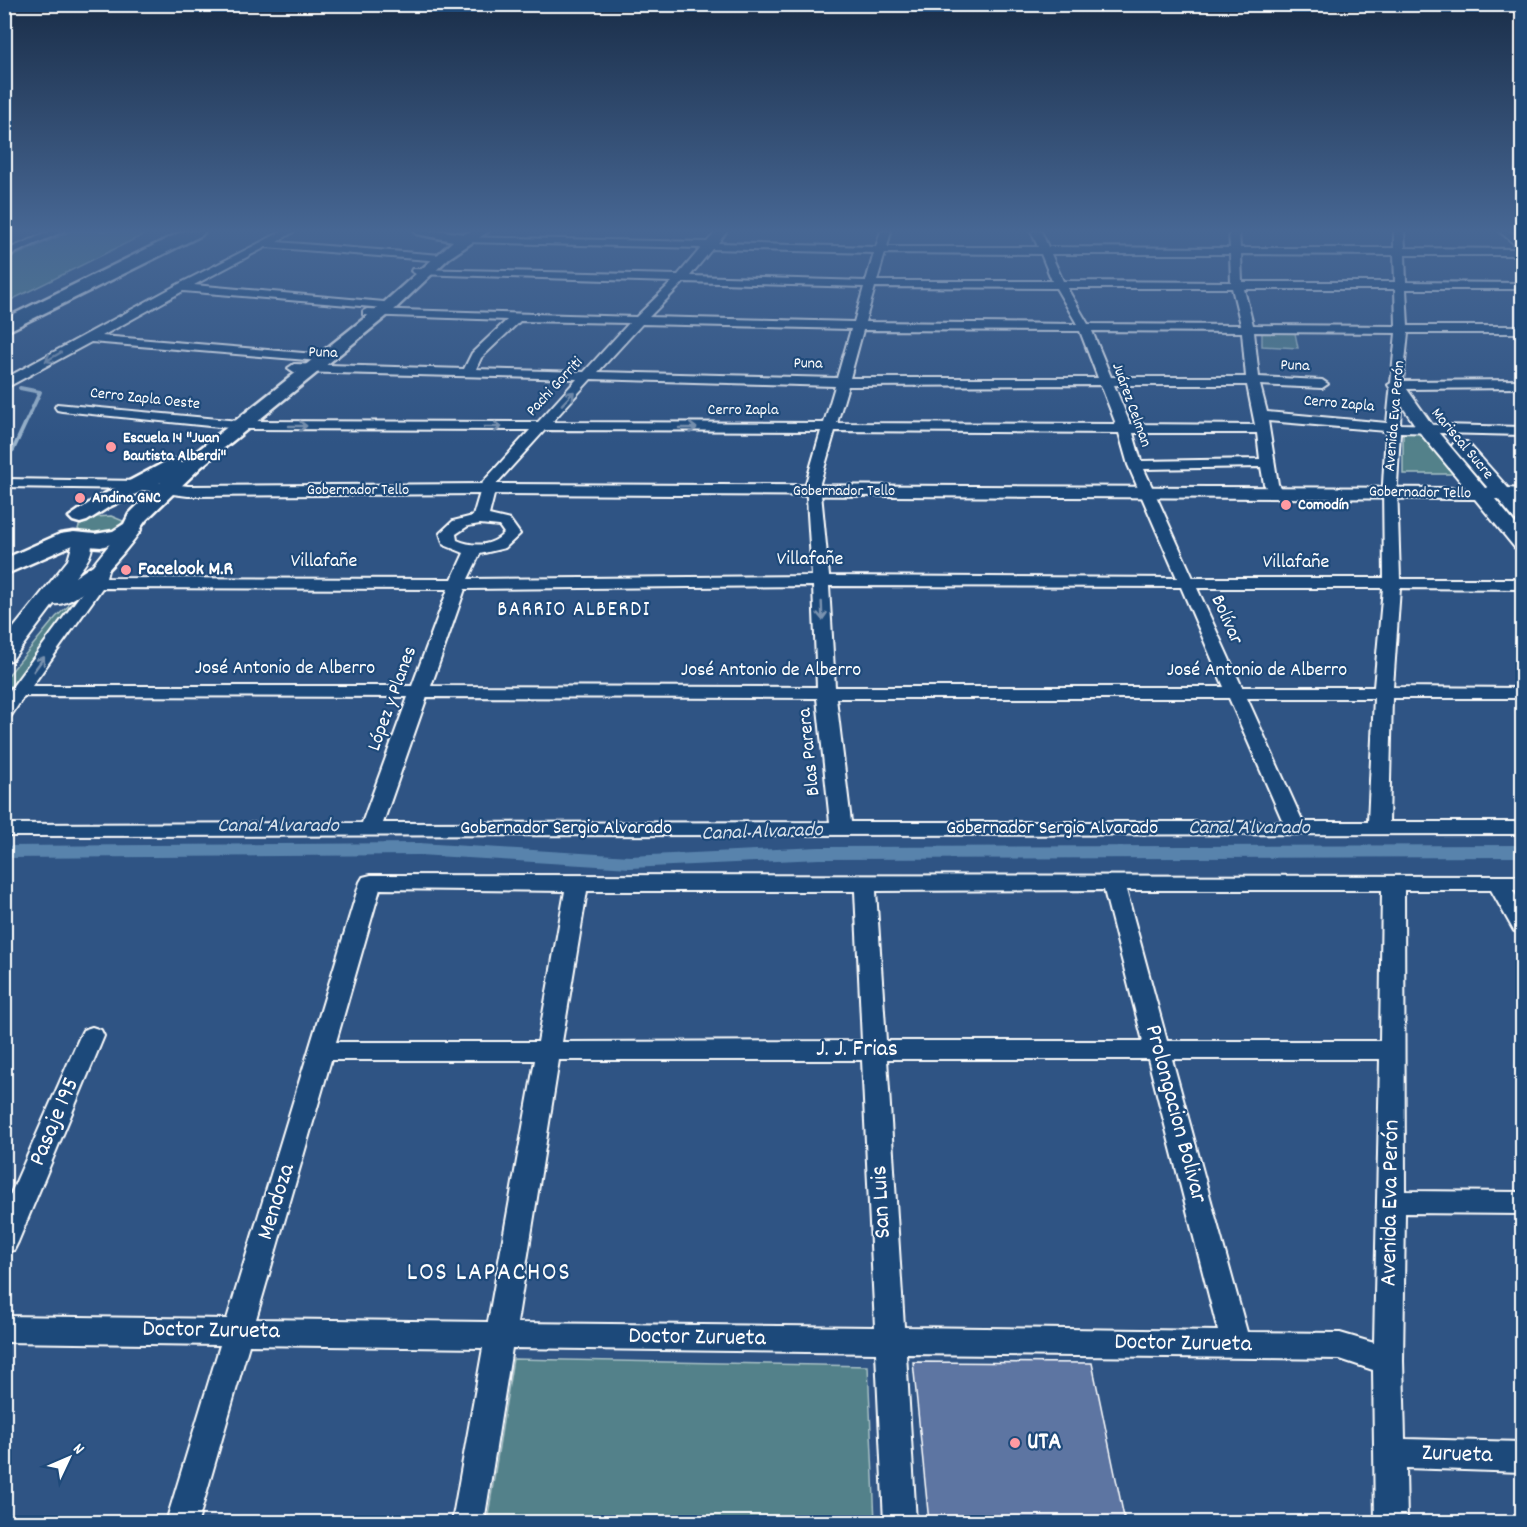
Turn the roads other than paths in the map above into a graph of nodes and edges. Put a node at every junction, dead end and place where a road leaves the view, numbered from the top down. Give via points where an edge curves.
1 (39, 302) edge
2 (47, 302) edge
3 (153, 302) edge
4 (318, 302) edge
5 (386, 302) edge
6 (657, 302) edge
7 (864, 302) edge
8 (1070, 302) edge
9 (1241, 302) edge
10 (1401, 302) edge
11 (378, 309) junction
12 (4, 317) edge
13 (516, 318) junction
14 (637, 322) junction
15 (858, 326) junction
16 (4, 327) edge
17 (1085, 328) junction
18 (1248, 329) junction
19 (1402, 330) junction
20 (1522, 330) edge
21 (87, 338) junction
22 (315, 362) junction
23 (468, 373) junction
24 (588, 376) junction
25 (1252, 381) junction
26 (841, 382) junction
27 (1106, 382) junction
28 (1397, 382) junction
29 (1322, 384) dead end
30 (1415, 384) junction
31 (1522, 384) edge
32 (4, 385) edge
33 (62, 407) dead end
34 (1262, 423) junction
35 (231, 424) junction
36 (541, 427) junction
37 (1394, 427) junction
38 (829, 428) junction
39 (1125, 430) junction
40 (1427, 430) junction
41 (1447, 431) junction
42 (1522, 431) edge
43 (1268, 463) junction
44 (1135, 465) junction
45 (4, 483) edge
46 (1522, 484) edge
47 (142, 485) junction
48 (489, 485) junction
49 (166, 487) junction
50 (813, 487) junction
51 (1273, 488) junction
52 (1146, 489) junction
53 (1390, 489) junction
54 (1488, 489) junction
55 (1522, 494) edge
56 (1522, 516) edge
57 (480, 519) junction
58 (134, 524) junction
59 (77, 529) junction
60 (1522, 544) edge
61 (474, 549) junction
62 (4, 567) edge
63 (99, 576) junction
64 (821, 581) junction
65 (1185, 583) junction
66 (459, 584) junction
67 (1522, 584) edge
68 (1392, 585) junction
69 (43, 609) junction
70 (4, 655) edge
71 (20, 691) junction
72 (420, 692) junction
73 (826, 693) junction
74 (1383, 693) junction
75 (1522, 693) edge
76 (1235, 694) junction
77 (4, 712) edge
78 (1522, 828) edge
79 (841, 829) junction
80 (1296, 829) junction
81 (1378, 829) junction
82 (4, 830) edge
83 (370, 830) junction
84 (865, 882) junction
85 (1113, 882) junction
86 (1393, 882) junction
87 (1498, 883) junction
88 (1522, 883) edge
89 (577, 884) junction
90 (1522, 926) edge
91 (92, 1036) dead end
92 (874, 1050) junction
93 (1158, 1050) junction
94 (1393, 1050) junction
95 (322, 1051) junction
96 (548, 1051) junction
97 (1392, 1202) junction
98 (1522, 1203) edge
99 (4, 1242) edge
100 (4, 1329) edge
101 (238, 1332) junction
102 (500, 1335) junction
103 (890, 1340) junction
104 (1236, 1345) junction
105 (1388, 1361) junction
106 (1391, 1453) junction
107 (1522, 1457) edge
108 (182, 1522) edge
109 (468, 1522) edge
110 (900, 1522) edge
111 (1391, 1522) edge

1 - 12 highway
2 - 16 highway
3 - 21 street
4 - 11 street
5 - 11 main road
6 - 14 street, Pachi Gorriti
7 - 15 street
8 - 17 street, Juárez Celman
9 - 18 street
10 - 19 street, Avenida Eva Perón
11 - 13 street
11 - 22 main road
13 - 14 street
13 - 23 street via 476,356
14 - 15 street
14 - 24 street, Pachi Gorriti
15 - 17 street
15 - 26 street
17 - 18 street
17 - 27 street, Juárez Celman
18 - 19 street
18 - 25 street
19 - 20 street
19 - 28 street, Avenida Eva Perón
21 - 22 street, Puna
21 -> 32 street
22 - 23 street, Puna
22 - 35 main road
22 - 35 main road via 294,368
23 - 24 street, Puna
24 - 26 street, Puna
36 -> 24 street, Pachi Gorriti
25 - 27 street, Puna
25 - 29 street, Puna
25 - 34 street
26 - 27 street, Puna
26 - 38 street
27 - 39 street, Juárez Celman
28 - 30 street
28 - 37 street, Avenida Eva Perón
28 - 40 street, Mariscal Sucre
30 - 31 street
30 - 41 street, Mariscal Sucre
33 - 35 street, Cerro Zapla Oeste
34 - 37 street, Cerro Zapla
34 - 39 street, Cerro Zapla
34 - 43 street
35 -> 36 street, Cerro Zapla
35 - 47 main road
35 - 49 main road
36 -> 38 street, Cerro Zapla
36 - 48 street, Pachi Gorriti
37 - 40 street, Cerro Zapla
37 - 53 street, Avenida Eva Perón
38 - 39 street, Cerro Zapla
38 - 50 street
39 - 44 street, Juárez Celman
40 - 41 street, Cerro Zapla
40 - 54 street, Mariscal Sucre
41 - 42 street, Cerro Zapla
41 - 54 street, Mariscal Sucre
43 - 44 street
43 - 51 street
44 - 52 street, Juárez Celman
45 - 47 street, Gobernador Tello
46 - 54 street, Gobernador Tello
47 - 49 street, Gobernador Tello
47 - 59 main road via 102,503
48 - 49 street, Gobernador Tello via 188,491
48 - 50 street, Gobernador Tello
48 - 57 street
49 - 58 main road
50 - 52 street, Gobernador Tello
50 - 64 street, Blas Parera
51 - 52 street, Gobernador Tello
51 - 53 street, Gobernador Tello
52 - 65 street, Bolívar
53 - 54 street, Gobernador Tello
53 - 68 street, Avenida Eva Perón
54 - 55 street, Gobernador Tello
54 - 56 street, Mariscal Sucre
54 - 60 street, Mariscal Sucre
57 - 61 street via 460,524 448,533 450,542
57 - 61 street via 500,521 512,534 494,546
58 - 59 main road via 112,538
58 - 59 main road via 129,511 112,509
58 - 63 street
59 - 62 main road
59 - 69 street via 81,554
61 - 66 street, López y Planes
63 - 66 street, Villafañe
63 - 69 street
71 -> 63 street
64 - 65 street, Villafañe
64 - 66 street, Villafañe
64 -> 73 street, Blas Parera
65 - 68 street, Villafañe
65 - 76 street, Bolívar
66 - 72 street, López y Planes
67 - 68 street, Villafañe
68 - 74 street, Avenida Eva Perón
69 - 70 street
71 - 72 street, José Antonio de Alberro
71 - 77 street
72 - 73 street, José Antonio de Alberro
72 - 83 street, López y Planes
73 - 76 street, José Antonio de Alberro
73 - 79 street, Blas Parera
74 - 75 street, José Antonio de Alberro
74 - 76 street, José Antonio de Alberro
74 - 81 street, Avenida Eva Perón
76 - 80 street, Bolívar
78 - 81 street, Gobernador Sergio Alvarado
79 - 80 street, Gobernador Sergio Alvarado
79 - 83 street, Gobernador Sergio Alvarado
80 - 81 street, Gobernador Sergio Alvarado
82 - 83 street, Gobernador Sergio Alvarado
84 - 85 street
84 - 89 street
84 - 92 street, San Luis
85 - 86 street
85 - 93 street, Prolongacion Bolivar
86 - 87 street
86 - 94 street, Avenida Eva Perón
87 - 88 street
87 - 90 street
89 - 95 street, Mendoza via 371,882
89 - 96 street
91 - 99 street, Pasaje 195
92 - 93 street, J. J. Frias
92 - 96 street, J. J. Frias
92 - 103 street, San Luis
93 - 94 street, J. J. Frias
93 - 104 street, Prolongacion Bolivar
94 - 97 street, Avenida Eva Perón
95 - 96 street, J. J. Frias
95 - 101 street, Mendoza
96 - 102 street
97 - 98 street
97 - 105 street, Avenida Eva Perón
100 - 101 street, Doctor Zurueta
101 - 102 street, Doctor Zurueta
101 - 108 street, Mendoza
102 - 103 street, Doctor Zurueta
102 - 109 street
103 - 104 street, Doctor Zurueta
103 - 110 street, San Luis
104 - 105 street, Doctor Zurueta via 1340,1346
105 - 106 street, Avenida Eva Perón
106 - 107 street, Zurueta
106 - 111 street, Avenida Eva Perón

